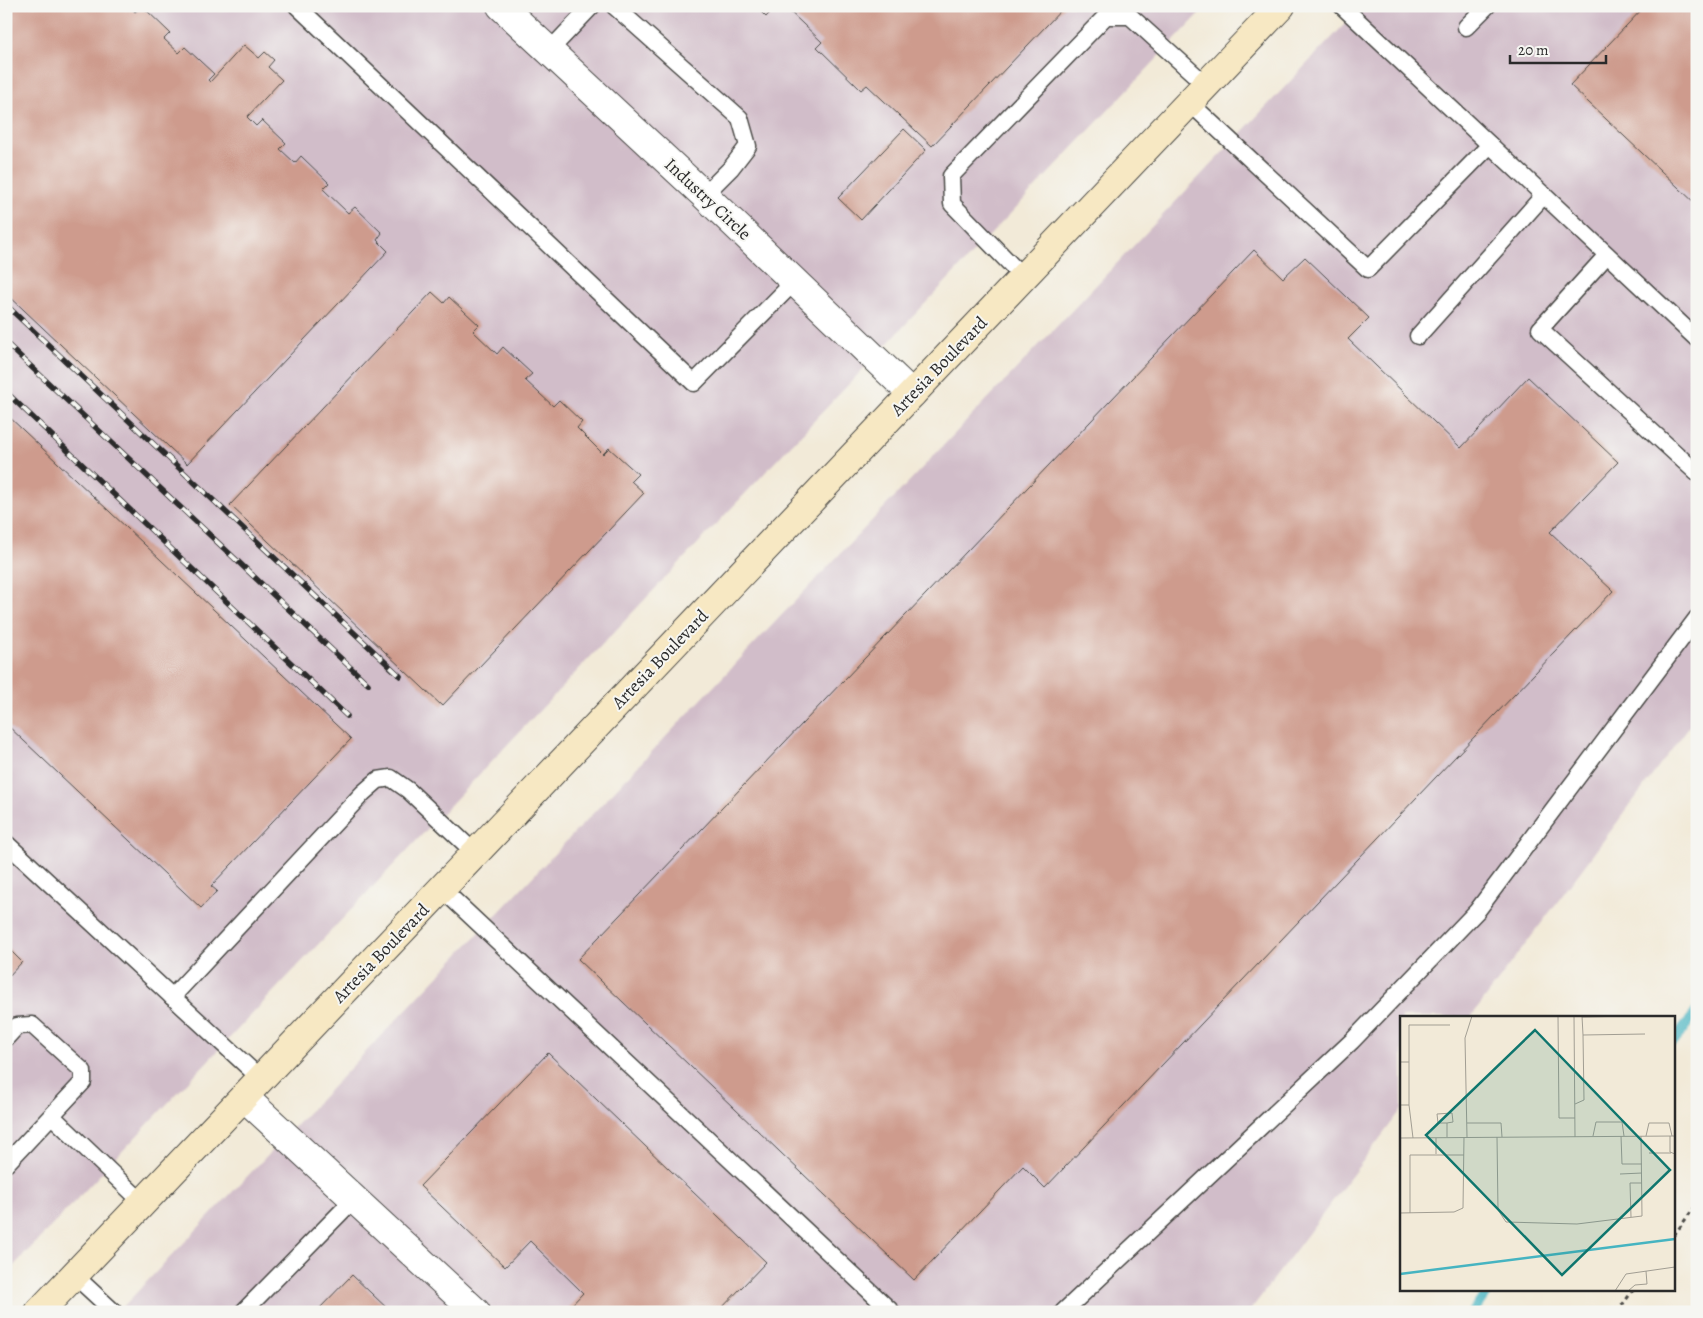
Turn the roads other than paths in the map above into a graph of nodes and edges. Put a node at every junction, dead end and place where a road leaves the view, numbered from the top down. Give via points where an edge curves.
1 (297, 6) edge
2 (501, 6) edge
3 (592, 6) edge
4 (614, 6) edge
5 (1281, 6) edge
6 (1342, 6) edge
7 (1487, 6) edge
8 (1466, 27) dead end
9 (549, 52) junction
10 (1198, 94) junction
11 (1490, 145) junction
12 (704, 195) junction
13 (1544, 195) junction
14 (1607, 255) junction
15 (1023, 277) junction
16 (794, 282) junction
17 (1418, 336) dead end
18 (1697, 340) edge
19 (912, 394) junction
20 (1697, 473) edge
21 (1697, 618) edge
22 (6, 843) edge
23 (475, 853) junction
24 (442, 889) junction
25 (172, 997) junction
26 (6, 1038) edge
27 (252, 1088) junction
28 (52, 1116) junction
29 (6, 1164) edge
30 (355, 1198) junction
31 (143, 1203) junction
32 (74, 1275) junction
33 (39, 1312) edge
34 (114, 1312) edge
35 (243, 1312) edge
36 (476, 1312) edge
37 (892, 1312) edge
38 (1063, 1312) edge

1 - 16 lane via 694,383
2 - 9 street, Industry Circle
3 - 9 lane
4 - 12 lane via 740,118 748,146
5 - 10 main road, Artesia Boulevard
6 - 11 lane
7 - 8 lane
9 - 12 street, Industry Circle
10 - 11 lane via 1368,269
10 - 15 main road, Artesia Boulevard
10 - 15 lane via 1130,16 1106,16 951,176 952,204
11 - 13 lane
12 - 16 street, Industry Circle
13 - 14 lane
13 - 17 lane
14 - 18 lane
14 - 20 lane via 1540,329
15 - 19 main road, Artesia Boulevard
16 - 19 street, Industry Circle
19 - 23 main road, Artesia Boulevard
21 - 38 lane via 1477,911 1352,1040
22 - 25 lane
23 - 24 main road, Artesia Boulevard
23 - 25 lane via 408,790 390,778 378,780
24 - 27 main road, Artesia Boulevard
24 - 37 lane
25 - 27 lane
26 - 28 lane via 17,1026 32,1025 83,1070 83,1082
27 - 30 street
27 - 31 main road, Artesia Boulevard
28 - 29 lane
28 - 31 lane
30 - 35 lane
30 - 36 street
31 - 32 main road, Artesia Boulevard
32 - 33 main road, Artesia Boulevard
32 - 34 lane

